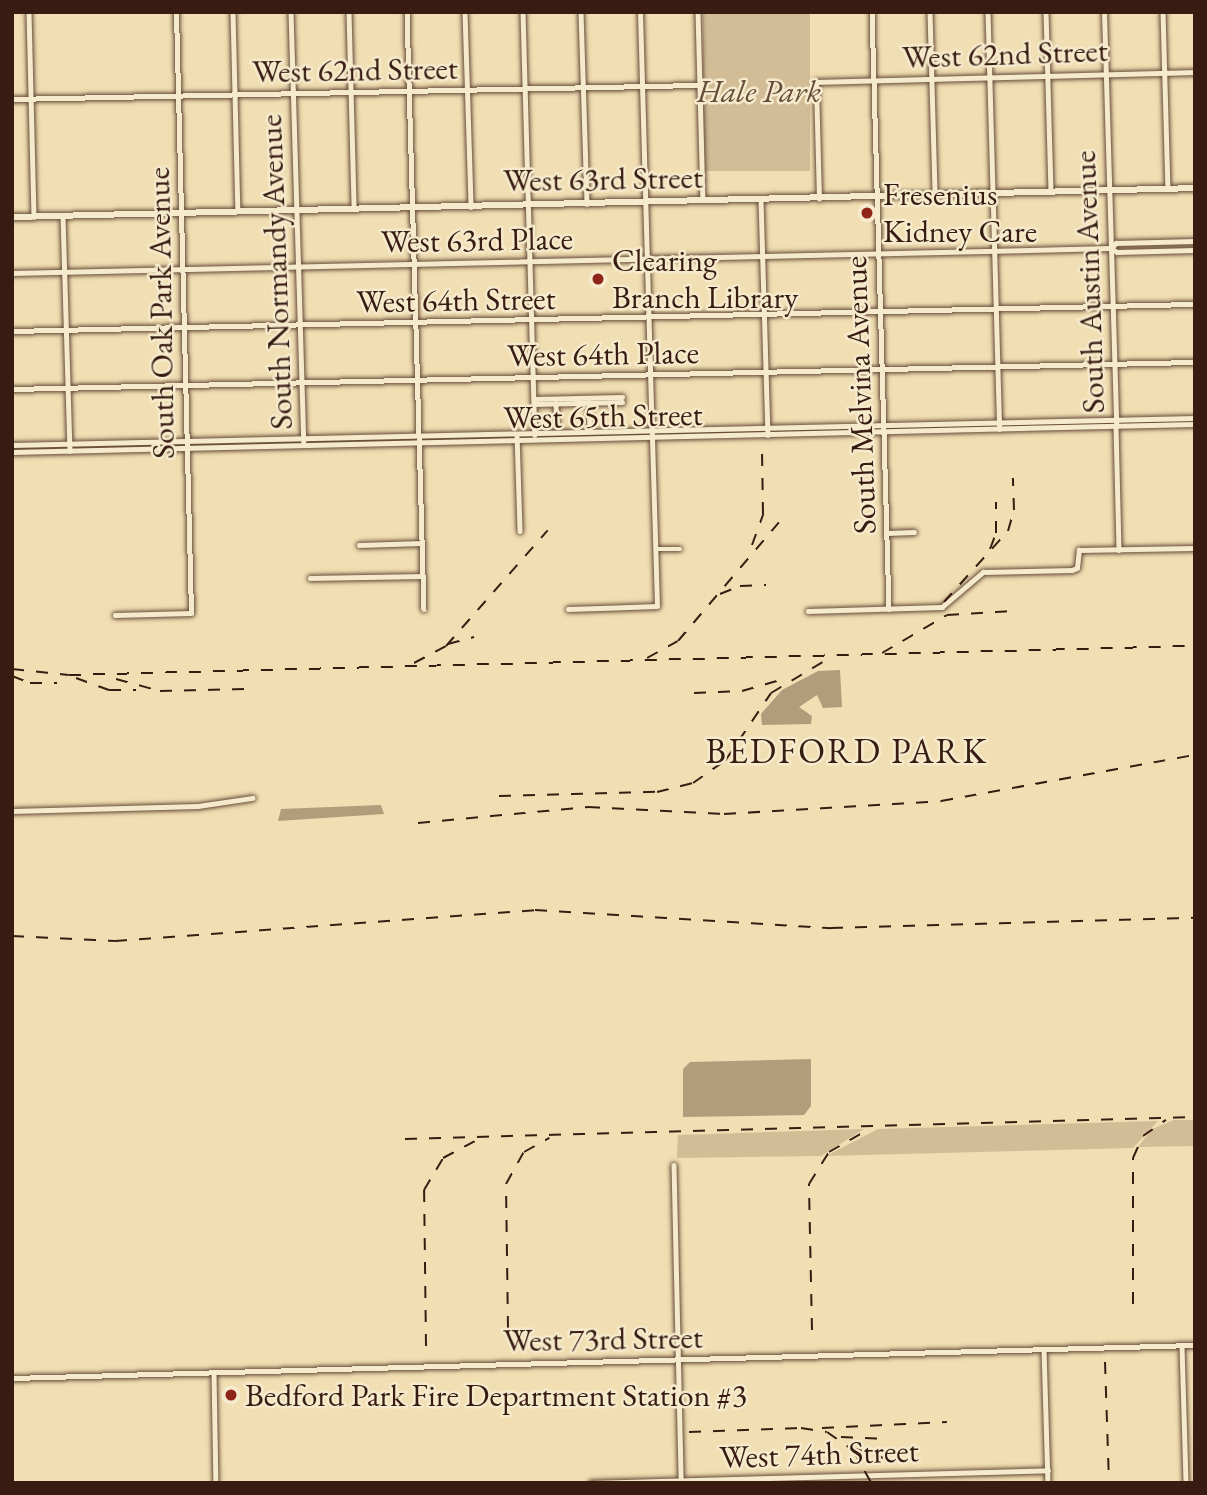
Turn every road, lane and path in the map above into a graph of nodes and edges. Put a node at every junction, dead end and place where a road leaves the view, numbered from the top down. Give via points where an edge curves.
1 (29, 12) edge
2 (176, 12) edge
3 (233, 12) edge
4 (291, 12) edge
5 (349, 12) edge
6 (407, 12) edge
7 (465, 12) edge
8 (523, 12) edge
9 (581, 12) edge
10 (639, 12) edge
11 (698, 12) edge
12 (872, 12) edge
13 (930, 12) edge
14 (988, 12) edge
15 (1046, 12) edge
16 (1104, 12) edge
17 (1163, 12) edge
18 (1165, 72) junction
19 (1195, 72) edge
20 (1106, 74) junction
21 (1048, 75) junction
22 (990, 77) junction
23 (931, 78) junction
24 (874, 80) junction
25 (699, 85) junction
26 (642, 87) junction
27 (583, 88) junction
28 (526, 89) junction
29 (467, 90) junction
30 (409, 91) junction
31 (351, 93) junction
32 (293, 94) junction
33 (235, 95) junction
34 (178, 96) junction
35 (12, 99) edge
36 (32, 99) junction
37 (1195, 188) edge
38 (1168, 189) junction
39 (1110, 191) junction
40 (1051, 192) junction
41 (994, 194) junction
42 (935, 195) junction
43 (877, 197) junction
44 (819, 198) junction
45 (761, 200) junction
46 (703, 202) junction
47 (645, 203) junction
48 (587, 204) junction
49 (528, 205) junction
50 (471, 207) junction
51 (412, 208) junction
52 (354, 209) junction
53 (297, 210) junction
54 (238, 211) junction
55 (181, 212) junction
56 (63, 216) junction
57 (12, 217) edge
58 (34, 217) junction
59 (1195, 241) edge
60 (1111, 248) junction
61 (1195, 250) edge
62 (995, 251) junction
63 (879, 253) junction
64 (763, 256) junction
65 (646, 260) junction
66 (530, 262) junction
67 (414, 264) junction
68 (298, 267) junction
69 (182, 269) junction
70 (65, 271) junction
71 (12, 272) edge
72 (1195, 304) edge
73 (1113, 306) junction
74 (997, 309) junction
75 (880, 312) junction
76 (764, 315) junction
77 (648, 318) junction
78 (532, 321) junction
79 (416, 323) junction
80 (300, 326) junction
81 (183, 328) junction
82 (66, 330) junction
83 (12, 331) edge
84 (1195, 362) edge
85 (1115, 364) junction
86 (998, 367) junction
87 (882, 370) junction
88 (766, 373) junction
89 (650, 376) junction
90 (533, 379) junction
91 (418, 381) junction
92 (302, 383) junction
93 (185, 386) junction
94 (68, 388) junction
95 (12, 389) edge
96 (622, 399) dead end
97 (589, 400) junction
98 (556, 401) junction
99 (534, 402) junction
100 (1195, 418) edge
101 (1116, 423) junction
102 (1195, 424) edge
103 (557, 426) dead end
104 (590, 426) dead end
105 (1000, 426) junction
106 (883, 429) junction
107 (652, 431) junction
108 (768, 432) junction
109 (535, 433) junction
110 (517, 434) junction
111 (652, 439) junction
112 (420, 440) junction
113 (187, 441) junction
114 (517, 441) junction
115 (536, 441) junction
116 (304, 442) junction
117 (12, 445) edge
118 (70, 447) junction
119 (187, 449) junction
120 (12, 452) edge
121 (520, 531) dead end
122 (914, 532) dead end
123 (887, 533) junction
124 (422, 544) junction
125 (359, 545) dead end
126 (1195, 548) edge
127 (656, 549) junction
128 (680, 549) dead end
129 (1119, 550) junction
130 (423, 576) junction
131 (310, 578) dead end
132 (424, 609) dead end
133 (568, 609) dead end
134 (889, 609) junction
135 (808, 611) dead end
136 (115, 615) dead end
137 (252, 798) dead end
138 (12, 811) edge
139 (674, 1166) dead end
140 (1195, 1345) edge
141 (1182, 1346) junction
142 (1044, 1349) junction
143 (678, 1360) junction
144 (214, 1373) junction
145 (12, 1378) edge
146 (1048, 1470) junction
147 (681, 1482) edge
148 (216, 1483) edge
149 (591, 1483) edge
150 (1048, 1483) edge
151 (1186, 1483) edge

1 - 36 street
2 - 34 street, South Oak Park Avenue
3 - 33 street
4 - 32 street, South Normandy Avenue
5 - 31 street
6 - 30 street
7 - 29 street
8 - 28 street
9 - 27 street
10 - 26 street
11 - 25 street
12 - 24 street, South Melvina Avenue
13 - 23 street
14 - 22 street
15 - 21 street
16 - 20 street, South Austin Avenue
17 - 18 street
18 - 19 street, West 62nd Street
18 - 20 street, West 62nd Street
18 - 38 street
20 - 21 street, West 62nd Street
20 - 39 street, South Austin Avenue
21 - 22 street, West 62nd Street
21 - 40 street
22 - 23 street, West 62nd Street
22 - 41 street
23 - 24 street, West 62nd Street
23 - 42 street
24 - 43 street, South Melvina Avenue
24 - 44 street, West 62nd Street via 816,82
25 - 26 street, West 62nd Street
25 - 46 street
26 - 27 street, West 62nd Street
26 - 47 street
27 - 28 street, West 62nd Street
27 - 48 street
28 - 29 street, West 62nd Street
28 - 49 street
29 - 30 street, West 62nd Street
29 - 50 street
30 - 31 street, West 62nd Street
30 - 51 street
31 - 32 street, West 62nd Street
31 - 52 street
32 - 33 street, West 62nd Street
32 - 53 street, South Normandy Avenue
33 - 34 street, West 62nd Street
33 - 54 street
34 - 36 street, West 62nd Street
34 - 55 street, South Oak Park Avenue
35 - 36 street, West 62nd Street
36 - 58 street
37 - 38 main road, West 63rd Street
38 - 39 main road, West 63rd Street
39 - 40 main road, West 63rd Street
39 - 60 street, South Austin Avenue
40 - 41 main road, West 63rd Street
41 - 42 main road, West 63rd Street
41 - 62 street
42 - 43 main road, West 63rd Street
43 - 44 main road, West 63rd Street
43 - 63 street, South Melvina Avenue
44 - 45 main road, West 63rd Street
45 - 46 main road, West 63rd Street
45 - 64 street
46 - 47 main road, West 63rd Street
47 - 48 main road, West 63rd Street
47 - 65 street
48 - 49 main road, West 63rd Street
49 - 50 main road, West 63rd Street
49 - 66 street
50 - 51 main road, West 63rd Street
51 - 52 main road, West 63rd Street
51 - 67 street
52 - 53 main road, West 63rd Street
53 - 54 main road, West 63rd Street
53 - 68 street, South Normandy Avenue
54 - 55 main road, West 63rd Street
55 - 56 main road, West 63rd Street
55 - 69 street, South Oak Park Avenue
56 - 58 main road, West 63rd Street
56 - 70 street
57 - 58 main road, West 63rd Street
59 - 60 street, West 63rd Place via 1116,243
60 - 61 street, West 63rd Place via 1116,252
60 - 62 street, West 63rd Place
60 - 73 street, South Austin Avenue
62 - 63 street, West 63rd Place
62 - 74 street
63 - 64 street, West 63rd Place
63 - 75 street, South Melvina Avenue
64 - 65 street, West 63rd Place
64 - 76 street
65 - 66 street, West 63rd Place
65 - 77 street
66 - 67 street, West 63rd Place
66 - 78 street
67 - 68 street, West 63rd Place
67 - 79 street
68 - 69 street, West 63rd Place
68 - 80 street, South Normandy Avenue
69 - 70 street, West 63rd Place
69 - 81 street, South Oak Park Avenue
70 - 71 street, West 63rd Place
70 - 82 street
72 - 73 street, West 64th Street
73 - 74 street, West 64th Street
73 - 85 street, South Austin Avenue
74 - 75 street, West 64th Street
74 - 86 street
75 - 76 street, West 64th Street
75 - 87 street, South Melvina Avenue
76 - 77 street, West 64th Street
76 - 88 street
77 - 78 street, West 64th Street
77 - 89 street
78 - 79 street, West 64th Street
78 - 90 street
79 - 80 street, West 64th Street
79 - 91 street
80 - 81 street, West 64th Street
80 - 92 street, South Normandy Avenue
81 - 82 street, West 64th Street
81 - 93 street, South Oak Park Avenue
82 - 83 street, West 64th Street
82 - 94 street
84 - 85 street, West 64th Place
85 - 86 street, West 64th Place
85 - 101 street, South Austin Avenue
86 - 87 street, West 64th Place
86 - 105 street
87 - 88 street, West 64th Place
87 - 106 street, South Melvina Avenue
88 - 89 street, West 64th Place
88 - 108 street
89 - 90 street, West 64th Place
89 - 107 street
90 - 91 street, West 64th Place
90 - 99 street
91 - 92 street, West 64th Place
91 - 112 street
92 - 93 street, West 64th Place
92 - 116 street, South Normandy Avenue
93 - 94 street, West 64th Place
93 - 113 street, South Oak Park Avenue
94 - 95 street, West 64th Place
94 - 118 street
96 - 97 street
97 - 98 street
97 - 104 street
98 - 99 street
98 - 103 street
99 - 109 street
100 - 101 street, West 65th Street
101 - 102 street, West 65th Street
101 - 105 street, West 65th Street
101 - 129 street, South Austin Avenue
105 - 106 street, West 65th Street
106 - 108 street, West 65th Street
106 - 123 street, South Melvina Avenue
107 - 108 street, West 65th Street
107 - 109 street, West 65th Street
107 - 111 street
108 - 111 street, West 65th Street
109 - 110 street, West 65th Street
109 - 115 street
110 - 112 street, West 65th Street
110 - 114 street
111 - 115 street, West 65th Street
111 - 127 street
112 - 114 street, West 65th Street
112 - 116 street, West 65th Street
112 - 124 street
113 - 116 street, West 65th Street
113 - 118 street, West 65th Street
113 - 119 street, South Oak Park Avenue
114 - 115 street, West 65th Street
114 - 121 street
116 - 119 street, West 65th Street
117 - 118 street, West 65th Street
118 - 119 street, West 65th Street
118 - 120 street, West 65th Street
119 - 136 street, South Oak Park Avenue via 191,613
122 - 123 street
123 - 134 street, South Melvina Avenue
124 - 125 street
124 - 130 street
126 - 129 street
127 - 128 street
127 - 133 street via 657,606
129 - 134 street via 1079,550 1077,568 983,572 942,607
130 - 131 street
130 - 132 street
134 - 135 street
137 - 138 street via 198,806
139 - 143 street
140 - 141 street, West 73rd Street
141 - 142 street, West 73rd Street
141 - 151 street
142 - 143 street, West 73rd Street
142 - 146 street
143 - 144 street, West 73rd Street
143 - 147 street
144 - 145 street, West 73rd Street
144 - 148 street
146 - 147 street, West 74th Street
146 - 150 street
147 - 149 street, West 74th Street

